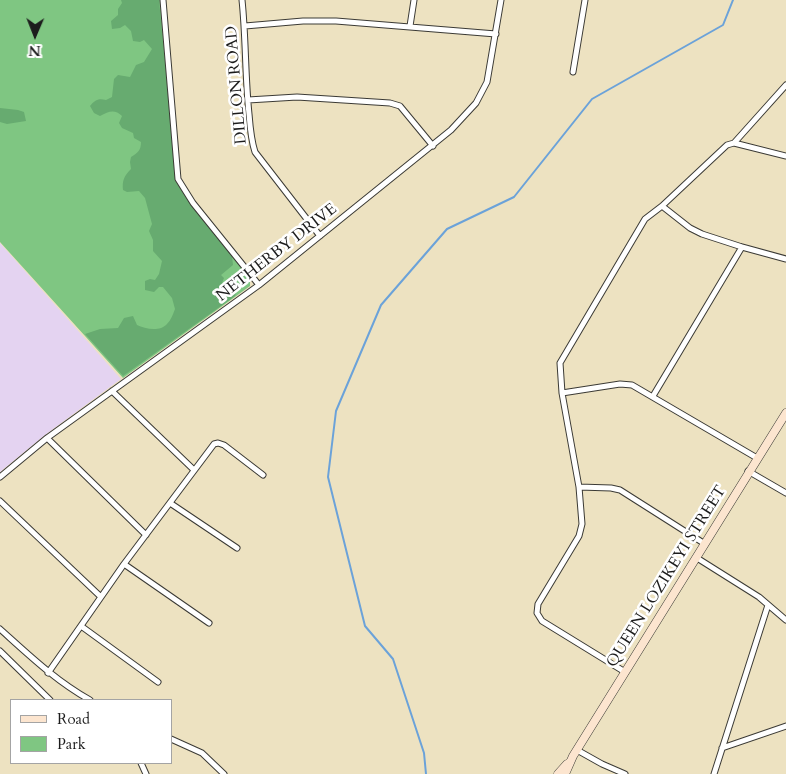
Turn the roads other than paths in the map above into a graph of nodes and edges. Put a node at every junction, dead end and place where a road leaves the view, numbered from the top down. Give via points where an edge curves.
1 (163, 0) edge
2 (242, 0) edge
3 (414, 0) edge
4 (501, 0) edge
5 (585, 0) edge
6 (245, 26) junction
7 (410, 26) junction
8 (496, 34) junction
9 (574, 72) dead end
10 (786, 85) edge
11 (248, 100) junction
12 (734, 143) junction
13 (433, 146) junction
14 (786, 156) edge
15 (662, 206) junction
16 (320, 236) junction
17 (742, 247) junction
18 (786, 259) edge
19 (259, 285) junction
20 (112, 391) junction
21 (562, 393) junction
22 (653, 396) junction
23 (786, 413) edge
24 (47, 438) junction
25 (756, 458) junction
26 (194, 470) junction
27 (748, 471) junction
28 (264, 475) dead end
29 (0, 477) edge
30 (579, 487) junction
31 (786, 493) edge
32 (0, 501) edge
33 (170, 503) junction
34 (146, 535) junction
35 (705, 544) junction
36 (237, 548) dead end
37 (697, 558) junction
38 (124, 564) junction
39 (100, 597) junction
40 (768, 604) junction
41 (786, 620) edge
42 (209, 623) dead end
43 (81, 626) junction
44 (0, 629) edge
45 (0, 651) edge
46 (625, 672) junction
47 (48, 673) junction
48 (158, 682) dead end
49 (49, 699) edge
50 (87, 699) edge
51 (786, 726) edge
52 (172, 739) edge
53 (722, 748) junction
54 (575, 753) junction
55 (224, 774) edge
56 (558, 774) edge
57 (565, 774) edge
58 (625, 774) edge
59 (714, 774) edge

1 - 19 street via 178,179 193,203
2 - 6 street, DILLON ROAD
3 - 7 street
4 - 8 street, NETHERBY DRIVE
5 - 9 street
6 - 7 street via 303,21
6 - 11 street, DILLON ROAD
7 - 8 street
8 - 13 street, NETHERBY DRIVE via 484,90 464,118
10 - 12 street
11 - 13 street via 298,97 390,103 400,106
11 - 16 street, DILLON ROAD via 255,152
12 - 14 street
12 - 15 street via 727,145
13 - 16 street, NETHERBY DRIVE
15 - 17 street via 690,228
15 - 21 street via 645,219 563,355 560,363
16 - 19 street, NETHERBY DRIVE
17 - 18 street
17 - 22 street
19 - 20 street, NETHERBY DRIVE
20 - 24 street, NETHERBY DRIVE
20 - 26 street
21 - 22 street via 632,384
21 - 30 street
22 - 25 street
23 - 25 main road, QUEEN LOZIKEYI STREET
24 - 29 street, NETHERBY DRIVE
24 - 34 street
25 - 27 main road, QUEEN LOZIKEYI STREET
26 - 28 street via 216,443 224,445
26 - 33 street
27 - 31 street
27 - 35 main road, QUEEN LOZIKEYI STREET
30 - 35 street via 620,490
30 - 46 street via 579,536 538,604 537,613 542,621
32 - 39 street
33 - 34 street
33 - 36 street
34 - 38 street
35 - 37 main road, QUEEN LOZIKEYI STREET
37 - 40 street
37 - 46 main road, QUEEN LOZIKEYI STREET
38 - 39 street
38 - 42 street
39 - 43 street
40 - 41 street
40 - 53 street
43 - 47 street
43 - 48 street
44 - 47 street
45 - 49 street
46 - 54 main road, QUEEN LOZIKEYI STREET
47 - 50 street
51 - 53 street
52 - 55 street via 202,753
53 - 59 street
54 - 56 main road, QUEEN LOZIKEYI STREET
54 - 57 main road, QUEEN LOZIKEYI STREET
54 - 58 street

